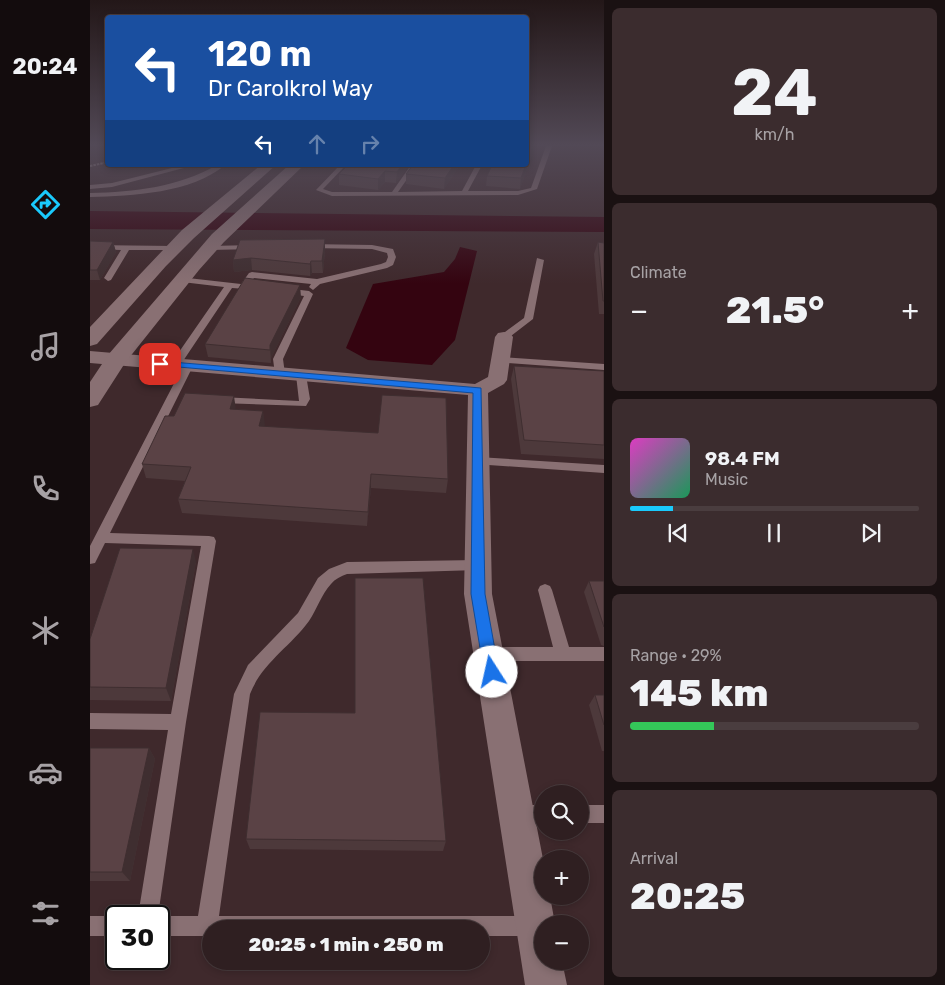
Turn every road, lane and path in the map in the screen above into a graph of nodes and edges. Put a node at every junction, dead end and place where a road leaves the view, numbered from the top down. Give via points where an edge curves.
1 (141, 192) edge
2 (238, 192) edge
3 (267, 192) edge
4 (325, 192) edge
5 (522, 192) edge
6 (394, 193) joint
7 (464, 193) joint
8 (90, 194) edge
9 (213, 243) junction
10 (267, 246) edge
11 (304, 246) edge
12 (90, 247) edge
13 (126, 247) junction
14 (174, 248) junction
15 (540, 260) dead end
16 (108, 278) dead end
17 (182, 279) junction
18 (317, 282) junction
19 (230, 284) junction
20 (244, 286) junction
21 (309, 294) junction
22 (90, 340) edge
23 (502, 348) junction
24 (90, 357) edge
25 (116, 360) junction
26 (182, 365) junction
27 (604, 367) edge
28 (280, 374) junction
29 (301, 375) junction
30 (478, 390) junction
31 (211, 399) edge
32 (90, 400) edge
33 (478, 461) junction
34 (604, 469) edge
35 (94, 548) edge
36 (478, 565) junction
37 (545, 590) dead end
38 (488, 654) junction
39 (563, 654) junction
40 (604, 654) edge
41 (90, 722) edge
42 (178, 722) junction
43 (529, 814) edge
44 (589, 814) edge
45 (604, 814) edge
46 (150, 905) edge
47 (535, 915) edge
48 (208, 920) edge
49 (90, 926) edge
50 (105, 926) edge
51 (170, 926) edge
52 (202, 926) edge
53 (490, 926) edge
54 (534, 926) edge
55 (543, 970) edge
56 (546, 985) edge

1 - 8 lane
2 - 14 main road
3 - 9 main road
4 - 6 lane
5 - 7 lane
6 - 7 lane
9 - 10 lane via 228,249
9 - 17 main road
11 - 18 lane via 372,247 390,251 390,263 384,266
12 - 13 lane
13 - 14 lane
13 - 16 lane
14 - 22 main road
15 - 23 lane via 528,319
17 - 19 lane
17 - 25 main road
18 - 20 lane via 252,275
18 - 21 lane
19 - 20 lane
19 - 26 lane
20 - 21 lane
21 - 28 lane via 278,359
23 - 27 lane
23 - 30 street via 497,380
24 - 25 street
25 - 26 street
25 - 32 main road
26 - 28 street
26 - 35 lane via 177,397
28 - 29 street
29 - 30 street
29 - 31 lane via 305,399 302,404
30 - 33 street
33 - 34 lane
33 - 36 street
35 - 42 lane via 209,541
36 - 38 street via 478,594
36 - 48 lane via 347,568 334,572 326,579 302,619 256,665 242,694
37 - 39 lane
38 - 39 lane
38 - 43 street
39 - 40 lane
41 - 42 lane
42 - 46 lane
43 - 47 street
44 - 45 lane
49 - 50 lane
51 - 52 lane
53 - 54 lane
55 - 56 street

